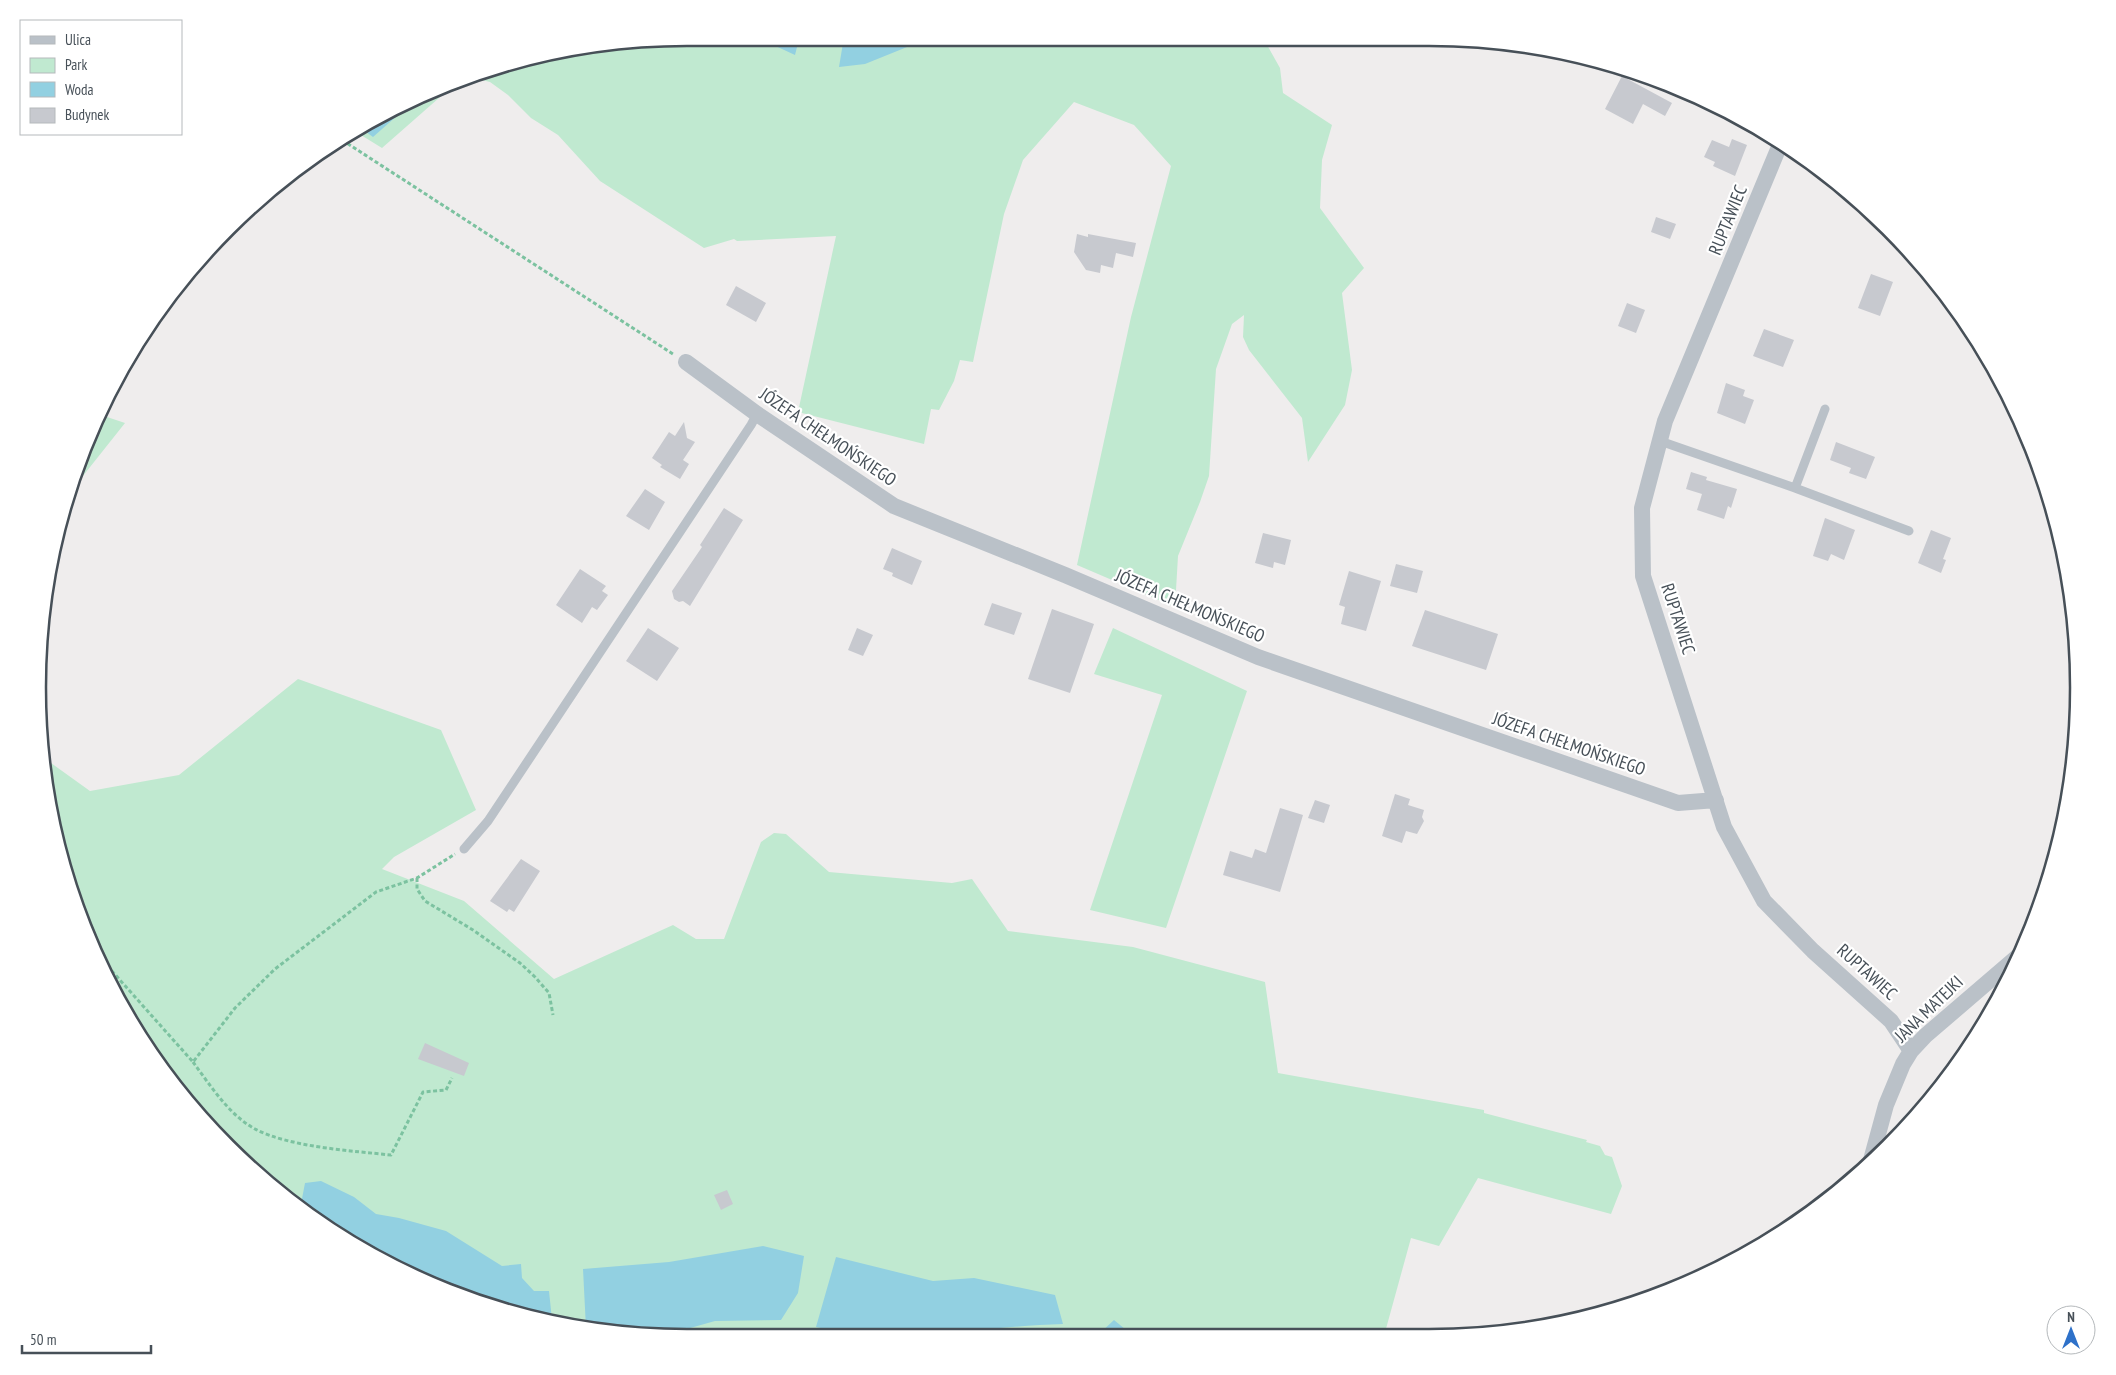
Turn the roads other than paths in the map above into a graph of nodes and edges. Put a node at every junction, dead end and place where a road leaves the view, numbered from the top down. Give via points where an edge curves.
1 (1778, 150) edge
2 (687, 363) road end
3 (1825, 409) dead end
4 (757, 414) junction
5 (1660, 441) junction
6 (1795, 488) junction
7 (1909, 531) dead end
8 (1716, 800) junction
9 (464, 849) road end
10 (2006, 966) edge
11 (1911, 1051) junction
12 (1874, 1148) edge

1 - 5 street, RUPTAWIEC via 1665,421
2 - 4 street, JÓZEFA CHEŁMOŃSKIEGO
3 - 6 lane
4 - 8 street, JÓZEFA CHEŁMOŃSKIEGO via 894,506 1258,657 1678,802
4 - 9 lane via 488,821
5 - 6 lane
5 - 8 street, RUPTAWIEC via 1642,508 1643,576
6 - 7 lane
8 - 11 street, RUPTAWIEC via 1724,827 1764,901 1813,951 1891,1021
10 - 11 street, JANA MATEJKI
11 - 12 street, JANA MATEJKI via 1886,1105

